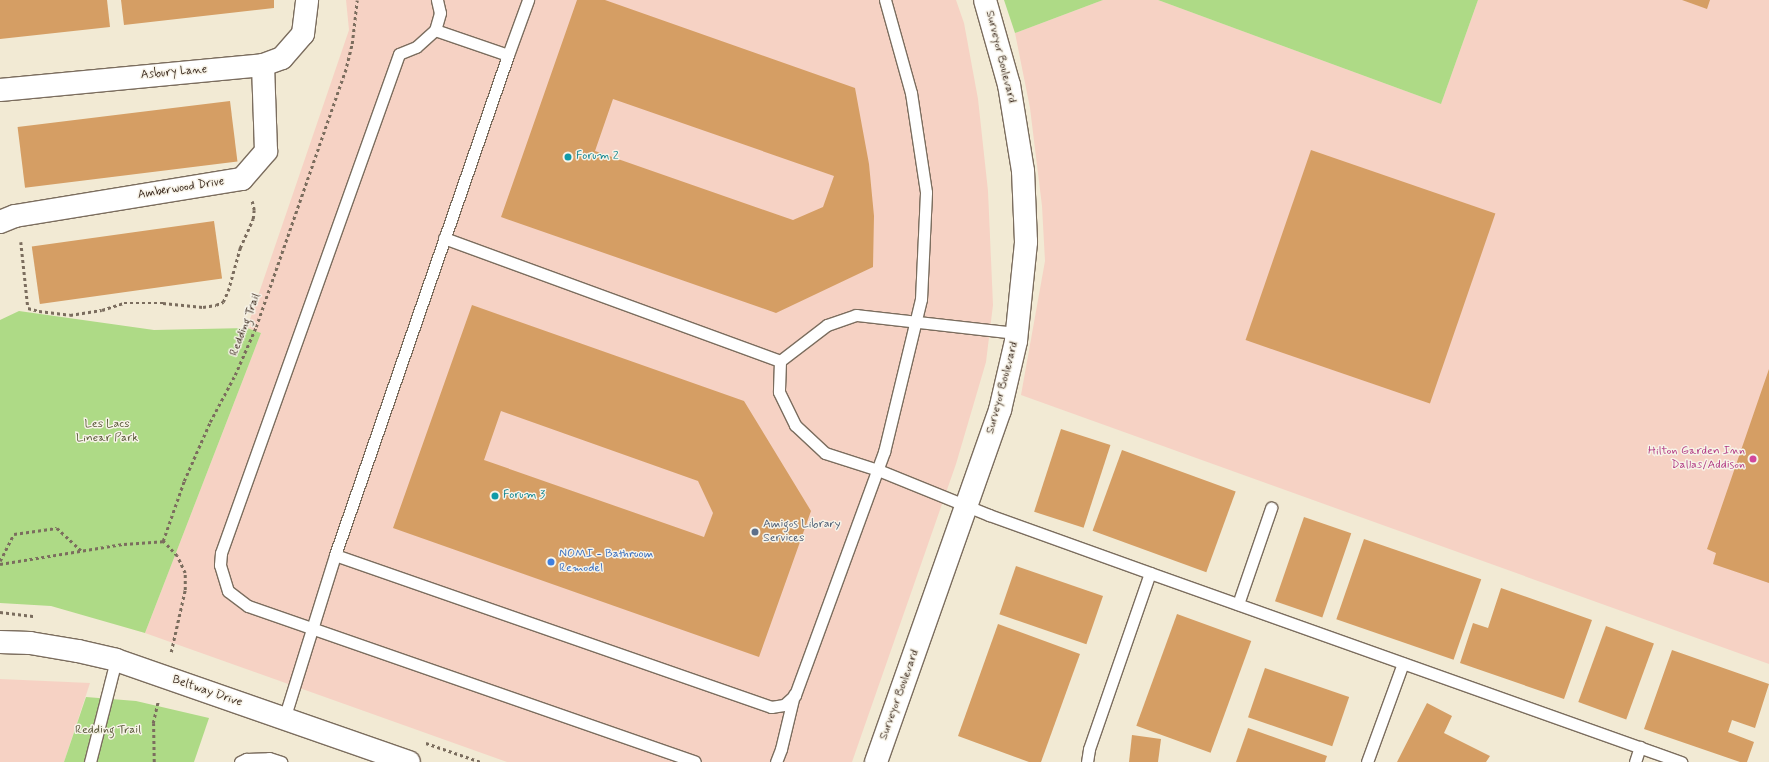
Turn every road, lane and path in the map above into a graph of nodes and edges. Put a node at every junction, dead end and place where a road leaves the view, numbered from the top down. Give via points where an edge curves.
1 (308, 0) edge
2 (357, 0) edge
3 (437, 0) edge
4 (528, 0) edge
5 (885, 0) edge
6 (985, 0) edge
7 (435, 30) junction
8 (508, 55) junction
9 (263, 65) junction
10 (0, 90) edge
11 (251, 197) dead end
12 (0, 222) edge
13 (444, 238) junction
14 (21, 242) dead end
15 (916, 322) junction
16 (1017, 333) junction
17 (780, 361) junction
18 (878, 470) junction
19 (967, 506) junction
20 (1272, 508) dead end
21 (163, 541) junction
22 (82, 551) junction
23 (334, 555) junction
24 (0, 563) edge
25 (1150, 573) junction
26 (1238, 604) junction
27 (312, 628) junction
28 (0, 642) edge
29 (173, 645) dead end
30 (116, 660) junction
31 (1403, 663) junction
32 (794, 694) junction
33 (158, 701) dead end
34 (284, 719) junction
35 (1640, 747) junction
36 (1677, 761) edge
37 (90, 762) edge
38 (154, 762) edge
39 (240, 762) edge
40 (282, 762) edge
41 (409, 762) edge
42 (695, 762) edge
43 (776, 762) edge
44 (876, 762) edge
45 (1087, 762) edge
46 (1367, 762) edge
47 (1635, 762) edge

1 - 9 street, Asbury Lane via 303,34 282,58
2 - 21 path, Redding Trail via 352,44 345,72 256,327 184,481
3 - 7 lane via 440,13
4 - 8 lane
5 - 15 lane via 911,93 926,192 922,298
6 - 16 street, Surveyor Boulevard via 1009,85 1023,170 1026,242
7 - 8 lane
7 - 27 lane via 416,47 399,54 221,553 220,565 228,591 248,606
8 - 13 lane
9 - 10 street, Asbury Lane
9 - 12 street, Amberwood Drive via 266,151 242,179 15,216
11 - 14 path via 253,219 240,248 233,277 223,302 216,305 203,307 124,303 102,310 70,315 28,308
13 - 17 lane
13 - 23 lane
15 - 16 lane
15 - 17 lane via 856,315 827,325
15 - 18 lane
16 - 19 street, Surveyor Boulevard via 1000,410
17 - 18 lane via 779,392 795,425 825,453
18 - 19 lane
18 - 32 lane
19 - 25 lane
19 - 44 street, Surveyor Boulevard
20 - 26 lane
21 - 22 path
21 - 29 path via 177,556 185,573 185,590
22 - 24 path
22 - 24 path via 57,528 14,534
23 - 27 lane
23 - 32 lane via 771,707 784,705
25 - 26 lane
25 - 45 lane via 1089,749
26 - 31 lane
27 - 34 lane
27 - 42 lane
28 - 30 street, Beltway Drive via 30,643
30 - 34 street, Beltway Drive
30 - 37 lane
31 - 35 lane
31 - 46 lane
32 - 43 lane
33 - 38 path via 153,723
34 - 41 street, Beltway Drive
35 - 36 lane
35 - 47 lane
39 - 40 lane via 269,758

